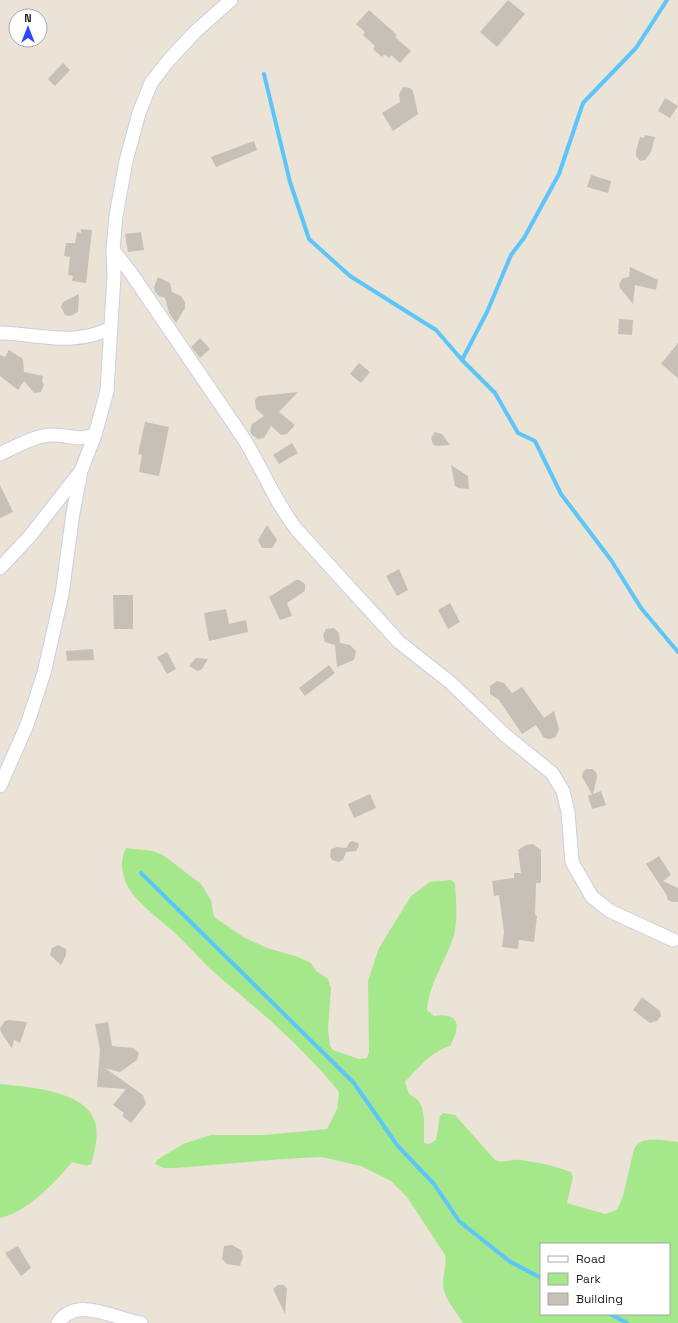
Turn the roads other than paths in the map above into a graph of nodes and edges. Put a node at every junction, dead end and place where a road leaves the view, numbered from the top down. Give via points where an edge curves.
1 (231, 0) edge
2 (113, 250) junction
3 (111, 328) junction
4 (0, 333) edge
5 (96, 435) junction
6 (0, 454) edge
7 (81, 471) junction
8 (0, 568) edge
9 (0, 786) edge
10 (673, 940) dead end
11 (58, 1323) edge
12 (141, 1323) edge

1 - 2 street via 196,31 151,83 139,113 126,161
2 - 3 street
2 - 10 street via 246,443 282,512 297,530 399,642 451,683 505,735 552,773 563,791 568,812 572,862 592,897 610,911
3 - 4 street via 98,334 67,340
3 - 5 street via 107,391
5 - 6 street via 80,439 44,436
5 - 7 street
7 - 8 street via 30,536
7 - 9 street via 62,594 44,673 27,725
11 - 12 street via 68,1313 77,1309 89,1309

